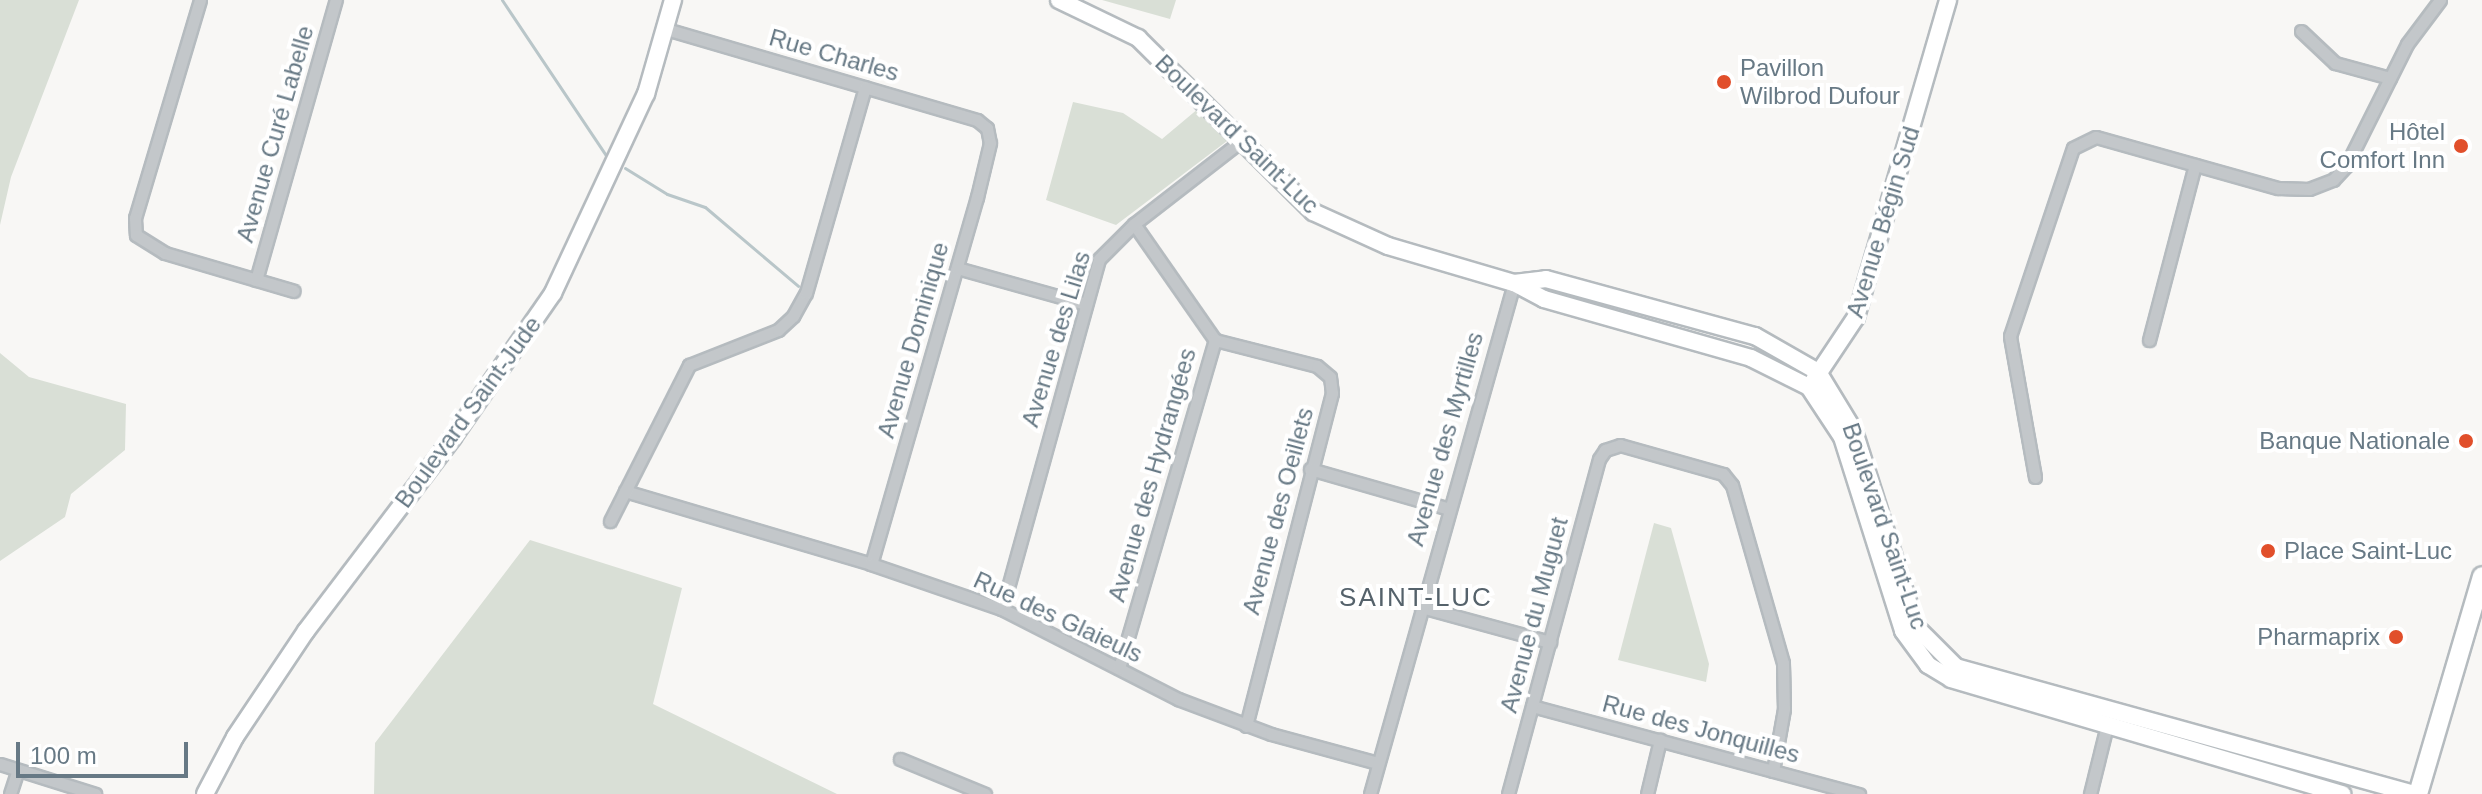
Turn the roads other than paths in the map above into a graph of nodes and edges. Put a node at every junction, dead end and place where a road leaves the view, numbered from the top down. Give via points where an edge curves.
1 (200, 0) edge
2 (336, 0) edge
3 (673, 0) edge
4 (1059, 0) edge
5 (1948, 0) edge
6 (2440, 0) edge
7 (666, 29) junction
8 (2301, 31) dead end
9 (2390, 78) junction
10 (865, 87) junction
11 (987, 128) joint
12 (1241, 141) junction
13 (2195, 165) junction
14 (1134, 224) junction
15 (957, 268) junction
16 (256, 280) junction
17 (1514, 283) junction
18 (294, 291) dead end
19 (1086, 304) junction
20 (1215, 340) junction
21 (2149, 340) dead end
22 (1818, 372) junction
23 (1809, 387) junction
24 (1310, 469) junction
25 (2035, 477) dead end
26 (625, 491) junction
27 (1446, 508) junction
28 (610, 521) dead end
29 (871, 564) junction
30 (2482, 576) edge
31 (1421, 607) junction
32 (1002, 609) junction
33 (2482, 609) edge
34 (1550, 642) junction
35 (1119, 668) junction
36 (1532, 706) junction
37 (2108, 718) junction
38 (1246, 726) junction
39 (1660, 740) junction
40 (900, 759) dead end
41 (1378, 763) junction
42 (0, 764) edge
43 (18, 770) junction
44 (1773, 771) junction
45 (10, 794) edge
46 (95, 794) edge
47 (205, 794) edge
48 (985, 794) edge
49 (1370, 794) edge
50 (1508, 794) edge
51 (1647, 794) edge
52 (1859, 794) edge
53 (2090, 794) edge
54 (2342, 794) edge
55 (2416, 794) edge
56 (2430, 794) edge

1 - 16 street via 135,218 136,235 165,253
2 - 16 street, Avenue Curé Labelle
3 - 7 street, Boulevard Saint-Jude
4 - 12 street, Boulevard Saint-Luc via 1138,38
5 - 22 street, Avenue Bégin Sud via 1856,317
6 - 9 street via 2421,21
7 - 10 street, Rue Charles
7 - 47 street, Boulevard Saint-Jude via 646,94 553,293 453,437 306,631 235,737
8 - 9 street via 2335,63
9 - 13 street via 2346,166 2333,180 2309,189 2278,188
10 - 11 street, Rue Charles via 977,120
10 - 26 street via 806,293 793,316 778,330 689,365
11 - 15 street, Avenue Dominique via 990,143
12 - 14 street, Avenue des Lilas
12 - 17 street, Boulevard Saint-Luc via 1313,212 1388,246
13 - 21 street
13 - 25 street via 2096,137 2073,148 2010,336
14 - 19 street, Avenue des Lilas via 1099,259
14 - 20 street
15 - 19 street
15 - 29 street, Avenue Dominique
16 - 18 street
17 - 22 street, Boulevard Saint-Luc via 1546,279 1755,336
17 - 23 street, Boulevard Saint-Luc via 1544,299 1751,358
17 - 27 street, Avenue des Myrtilles
19 - 32 street, Avenue des Lilas
20 - 24 street, Avenue des Oeillets via 1317,366 1330,377 1332,393
20 - 35 street, Avenue des Hydrangées
22 - 23 street, Avenue Bégin Sud
22 - 37 street, Boulevard Saint-Luc via 1854,431 1916,627 1926,641 1956,667
23 - 37 street, Boulevard Saint-Luc via 1842,437 1903,631 1928,665 1962,683
24 - 27 street
24 - 38 street, Avenue des Oeillets
26 - 28 street
26 - 29 street, Rue des Glaieuls
27 - 31 street, Avenue des Myrtilles
29 - 32 street, Rue des Glaieuls
30 - 55 main road
31 - 34 street
31 - 41 street, Avenue des Myrtilles
32 - 35 street, Rue des Glaieuls
33 - 56 main road
34 - 36 street, Avenue du Muguet
34 - 44 street, Avenue du Muguet via 1605,450 1620,445 1723,474 1732,485 1783,663 1784,709
35 - 38 street, Rue des Glaieuls
36 - 39 street, Rue des Jonquilles
36 - 50 street, Avenue du Muguet
37 - 53 street
37 - 54 street, Boulevard Saint-Luc
37 - 55 street, Boulevard Saint-Luc
38 - 41 street, Rue des Glaieuls
39 - 44 street, Rue des Jonquilles
39 - 51 street
40 - 48 street
41 - 49 street, Avenue des Myrtilles
42 - 43 street
43 - 45 street
43 - 46 street
44 - 52 street, Rue des Jonquilles

